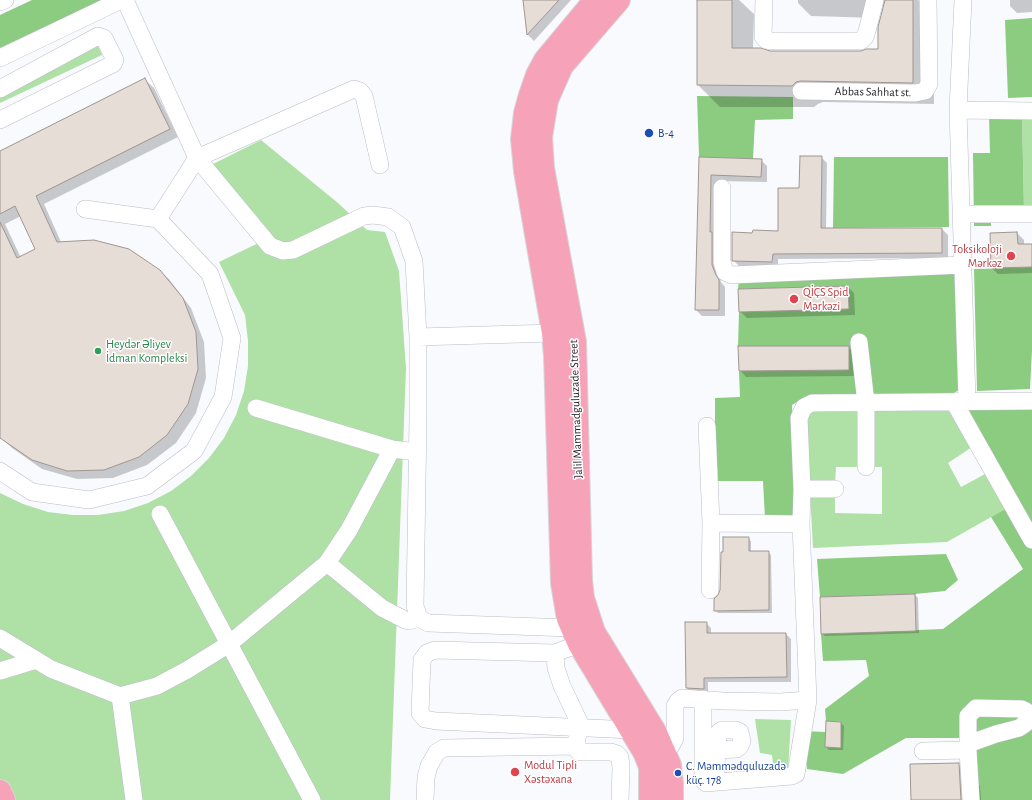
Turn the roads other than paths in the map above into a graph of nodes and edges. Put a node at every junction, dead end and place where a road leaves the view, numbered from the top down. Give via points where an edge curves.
1 (5, 0) edge
2 (121, 0) edge
3 (125, 0) edge
4 (595, 0) edge
5 (619, 0) edge
6 (764, 0) edge
7 (875, 0) edge
8 (928, 0) edge
9 (963, 0) edge
10 (0, 2) edge
11 (0, 58) edge
12 (0, 89) edge
13 (801, 91) dead end
14 (958, 110) junction
15 (1032, 111) edge
16 (0, 119) edge
17 (197, 158) junction
18 (380, 165) dead end
19 (722, 188) dead end
20 (85, 209) dead end
21 (961, 214) junction
22 (1032, 214) edge
23 (158, 219) junction
24 (963, 265) junction
25 (553, 333) junction
26 (418, 337) junction
27 (859, 342) dead end
28 (1032, 401) edge
29 (960, 402) junction
30 (866, 403) junction
31 (256, 408) dead end
32 (707, 426) dead end
33 (392, 449) junction
34 (417, 452) junction
35 (866, 467) dead end
36 (0, 472) edge
37 (802, 489) junction
38 (835, 489) dead end
39 (160, 514) dead end
40 (712, 523) junction
41 (801, 524) junction
42 (1032, 540) edge
43 (327, 562) junction
44 (710, 590) dead end
45 (419, 618) junction
46 (580, 631) junction
47 (0, 638) edge
48 (229, 644) junction
49 (555, 653) junction
50 (36, 660) junction
51 (0, 671) edge
52 (120, 696) junction
53 (702, 699) junction
54 (808, 700) junction
55 (471, 723) junction
56 (641, 726) junction
57 (582, 728) junction
58 (576, 746) junction
59 (473, 748) junction
60 (663, 749) junction
61 (717, 750) dead end
62 (923, 751) dead end
63 (715, 782) junction
64 (0, 791) edge
65 (4, 800) edge
66 (134, 800) edge
67 (312, 800) edge
68 (425, 800) edge
69 (620, 800) edge
70 (650, 800) edge
71 (672, 800) edge
72 (971, 800) edge

1 - 10 street
2 - 11 street
3 - 17 street
4 - 25 main road, Jalil Mammadguluzade Street via 545,60 537,75 525,113 522,139 525,171
5 - 46 main road, Jalil Mammadguluzade Street via 562,66 547,100 541,137 543,168 575,342 583,598
6 - 7 street via 763,37 766,40 861,41 865,37
8 - 13 street, Abbas Sahhat st. via 929,84 925,91
9 - 14 street
12 - 16 street via 98,36 104,38 115,60 113,64
14 - 15 street
14 - 21 street
17 - 18 street via 354,89 360,90 364,96
17 - 23 street
17 - 26 street via 270,246 283,251 293,250 364,216 388,217 402,227 414,260
19 - 24 street via 722,262 725,272 732,275
20 - 23 street
21 - 22 street
21 - 24 street
23 - 36 street via 210,274 232,338 223,397 194,451 147,486 89,500 32,492
24 - 29 street
25 - 26 street
25 - 46 main road, Jalil Mammadguluzade Street via 562,583 568,619
26 - 34 street
27 - 30 street
28 - 29 street
29 - 30 street
29 - 42 street
30 - 35 street
30 - 37 street via 812,403 804,407 800,418
31 - 33 street
32 - 40 street
33 - 34 street
33 - 43 street via 349,530
34 - 45 street via 415,606
37 - 38 street
37 - 41 street
39 - 48 street
40 - 41 street
40 - 44 street
41 - 54 street
43 - 45 street via 382,608 404,620
43 - 48 street
45 - 46 street via 428,624
46 - 49 street
46 - 56 main road, Jalil Mammadguluzade Street via 594,632
47 - 50 street
48 - 52 street via 157,686
48 - 67 street
49 - 55 street via 435,650 427,653 422,660 420,713 425,719
49 - 57 street via 556,668 562,686
50 - 51 street
50 - 52 street via 51,669
52 - 66 street
53 - 54 street via 780,702
53 - 60 street via 682,698 678,701 675,706 675,738 671,746
53 - 63 street via 703,780 706,783
54 - 63 street via 796,774
55 - 57 street
55 - 59 street
56 - 57 street
56 - 60 main road, Jalil Mammadguluzade Street
56 - 70 main road, Jalil Mammadguluzade Street via 644,752 650,768
57 - 58 street via 577,736
58 - 59 street
58 - 69 street via 579,752 611,752 620,758
59 - 68 street via 444,748 437,752 426,777
60 - 71 main road, Jalil Mammadguluzade Street via 670,765
61 - 63 street
62 - 72 street via 968,747
64 - 65 main road

